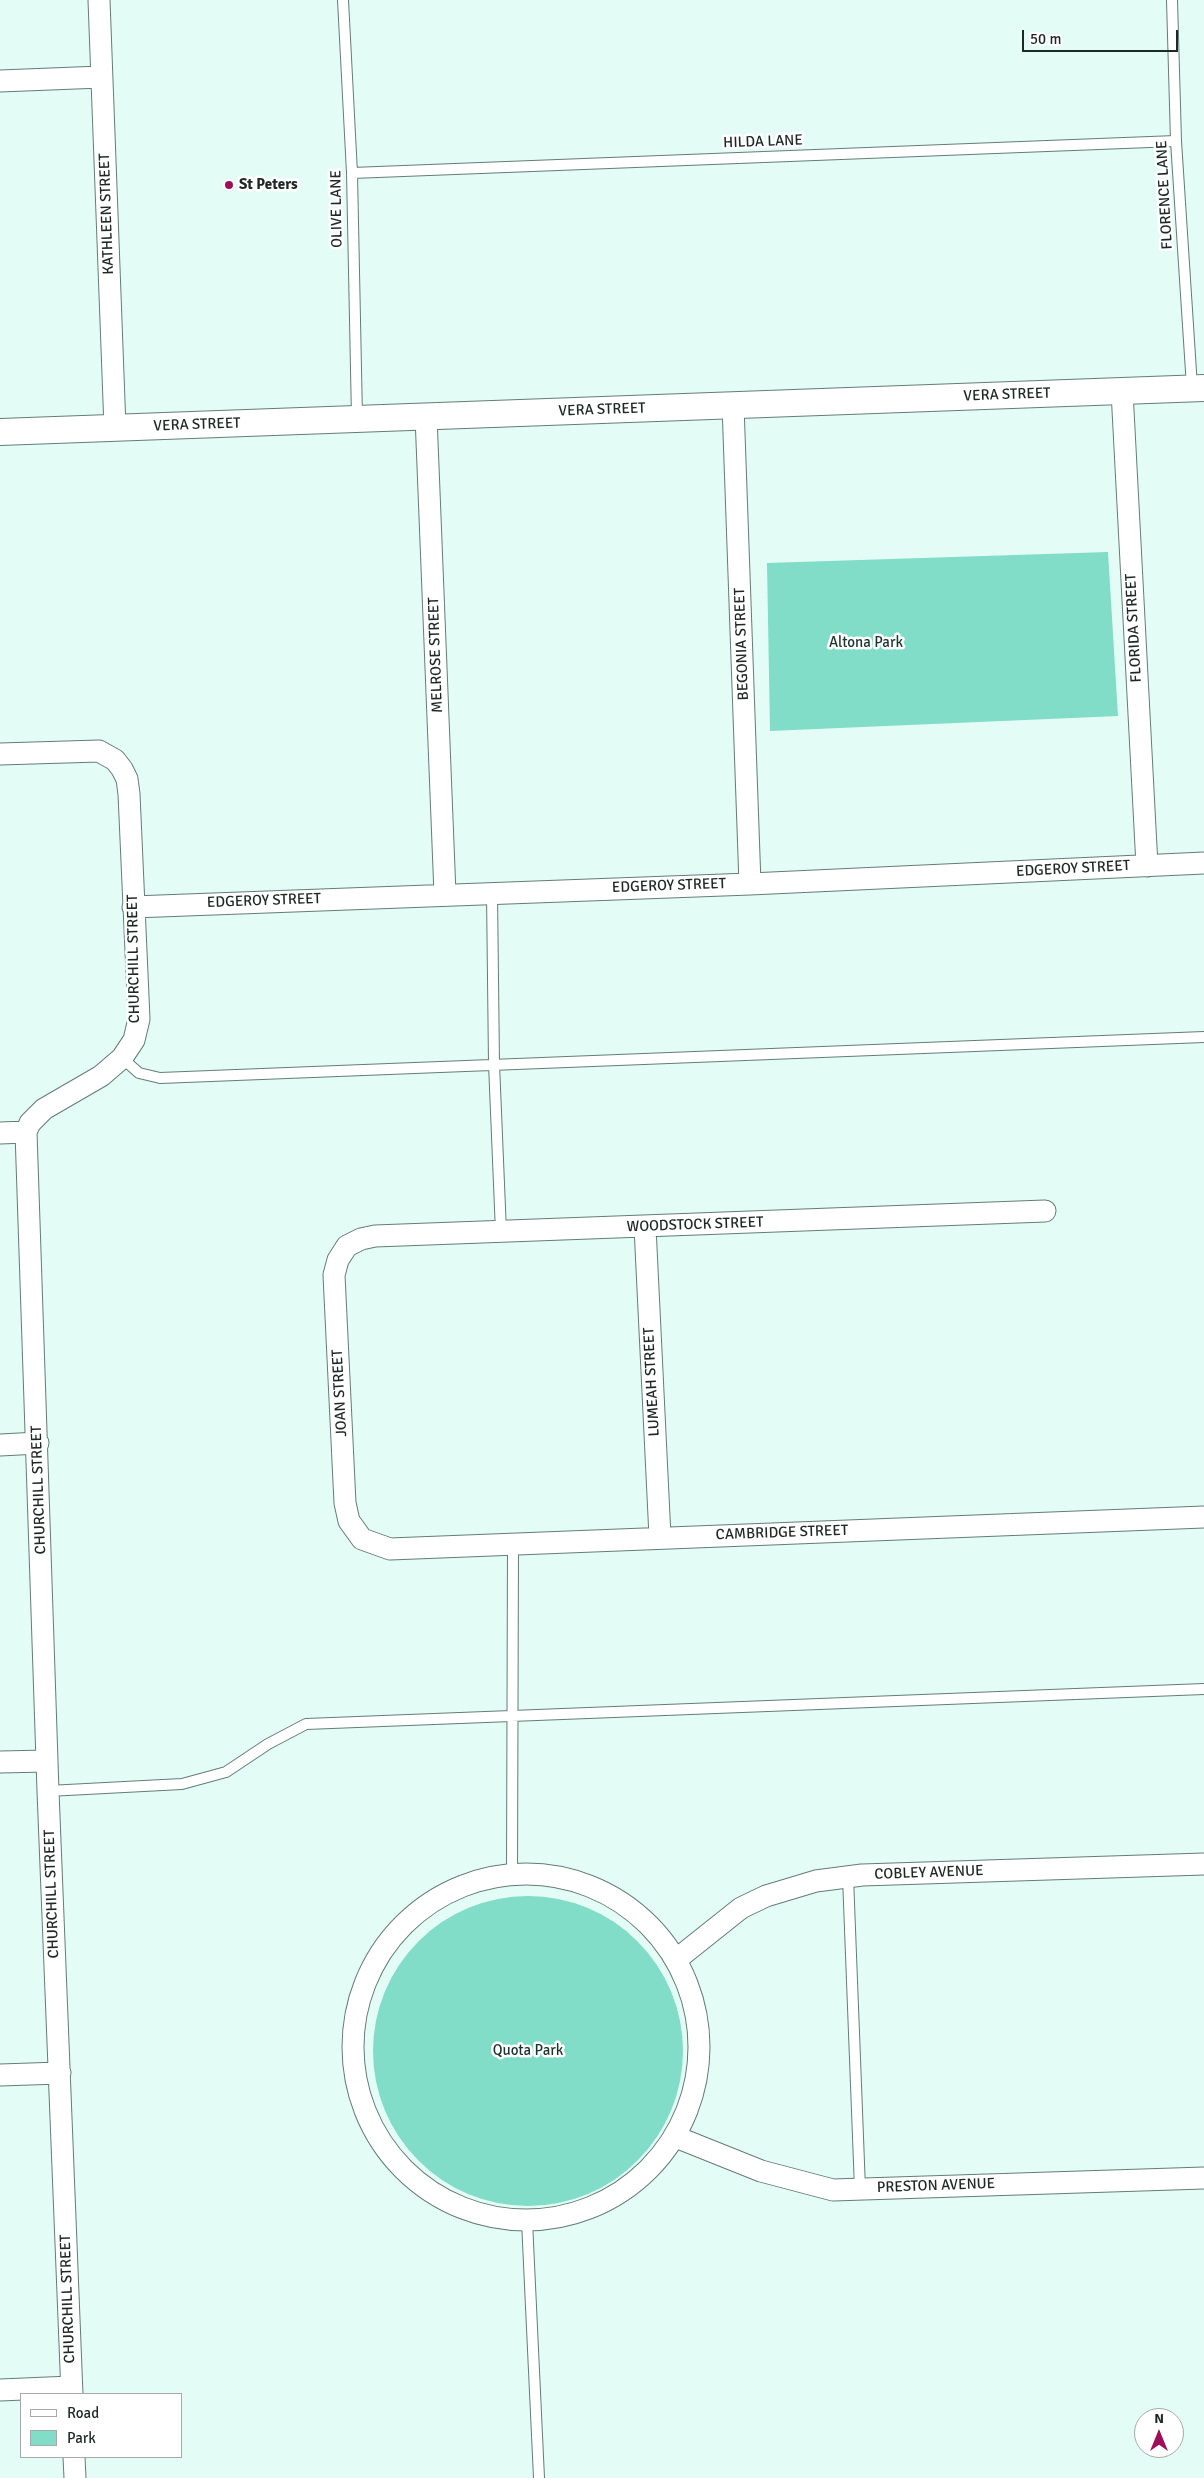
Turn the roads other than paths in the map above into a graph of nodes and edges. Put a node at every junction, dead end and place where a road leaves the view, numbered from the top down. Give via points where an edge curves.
1 (99, 0) edge
2 (343, 0) edge
3 (1172, 0) edge
4 (101, 77) junction
5 (0, 81) edge
6 (1176, 140) junction
7 (352, 173) junction
8 (1198, 388) edge
9 (1122, 391) junction
10 (734, 405) junction
11 (426, 416) junction
12 (357, 418) junction
13 (115, 428) junction
14 (0, 432) edge
15 (0, 754) edge
16 (1204, 863) edge
17 (1147, 866) junction
18 (750, 884) junction
19 (492, 893) junction
20 (445, 894) junction
21 (134, 907) junction
22 (1204, 1037) edge
23 (122, 1058) junction
24 (494, 1064) junction
25 (26, 1132) junction
26 (0, 1133) edge
27 (1045, 1211) dead end
28 (645, 1227) junction
29 (501, 1232) junction
30 (347, 1246) joint
31 (38, 1444) junction
32 (0, 1445) edge
33 (1204, 1517) edge
34 (660, 1537) junction
35 (362, 1539) joint
36 (513, 1544) junction
37 (1204, 1689) edge
38 (514, 1715) junction
39 (47, 1761) junction
40 (0, 1762) edge
41 (48, 1792) junction
42 (1204, 1864) edge
43 (512, 1874) junction
44 (848, 1877) junction
45 (677, 1959) junction
46 (60, 2073) junction
47 (0, 2075) edge
48 (676, 2137) junction
49 (1204, 2178) edge
50 (860, 2189) junction
51 (527, 2221) junction
52 (0, 2390) edge
53 (71, 2391) edge
54 (74, 2458) edge
55 (76, 2478) edge
56 (539, 2478) edge

1 - 4 street, KATHLEEN STREET
2 - 7 lane, OLIVE LANE
3 - 6 lane, FLORENCE LANE
4 - 5 street
4 - 13 street, KATHLEEN STREET
6 - 7 lane, HILDA LANE
6 - 8 lane, FLORENCE LANE
7 - 12 lane, OLIVE LANE
8 - 9 street, VERA STREET
9 - 10 street, VERA STREET
9 - 17 street, FLORIDA STREET
10 - 11 street, VERA STREET
10 - 18 street, BEGONIA STREET
11 - 12 street, VERA STREET
11 - 20 street, MELROSE STREET
12 - 13 street, VERA STREET
13 - 14 street, VERA STREET
15 - 21 street, CHURCHILL STREET via 99,751 115,760 127,779 129,794
16 - 17 street, EDGEROY STREET
17 - 18 street, EDGEROY STREET
18 - 19 street, EDGEROY STREET
19 - 20 street, EDGEROY STREET
19 - 24 lane
20 - 21 street, EDGEROY STREET
21 - 23 street, CHURCHILL STREET via 138,1019 134,1040
22 - 24 lane
23 - 24 lane via 139,1073 160,1078
23 - 25 street, CHURCHILL STREET via 101,1076 44,1109
24 - 29 lane
25 - 26 street
25 - 31 street, CHURCHILL STREET
27 - 28 street, WOODSTOCK STREET
28 - 29 street, WOODSTOCK STREET
28 - 34 street, LUMEAH STREET
29 - 30 street, WOODSTOCK STREET via 375,1236
30 - 35 street, JOAN STREET via 334,1275 345,1503 349,1521
31 - 32 street
31 - 39 street, CHURCHILL STREET
33 - 34 street, CAMBRIDGE STREET
34 - 36 street, CAMBRIDGE STREET
35 - 36 street, CAMBRIDGE STREET via 390,1549
36 - 38 lane
37 - 38 lane
38 - 41 lane via 306,1724 226,1772 182,1784
38 - 43 lane
39 - 40 street
39 - 41 street, CHURCHILL STREET
41 - 46 street, CHURCHILL STREET
42 - 44 street, COBLEY AVENUE
43 - 45 street via 561,1877 607,1893 647,1921
43 - 51 street via 455,1888 406,1921 370,1968 352,2025 355,2084 377,2139 416,2183 469,2212
44 - 45 street, COBLEY AVENUE via 766,1896 742,1908
44 - 50 lane
45 - 48 street via 695,2002 701,2048 694,2094
46 - 47 street
46 - 53 street, CHURCHILL STREET
48 - 50 street, PRESTON AVENUE via 761,2171 833,2190
48 - 51 street via 637,2181 586,2211
49 - 50 street, PRESTON AVENUE
51 - 56 lane
52 - 53 street
54 - 55 street

